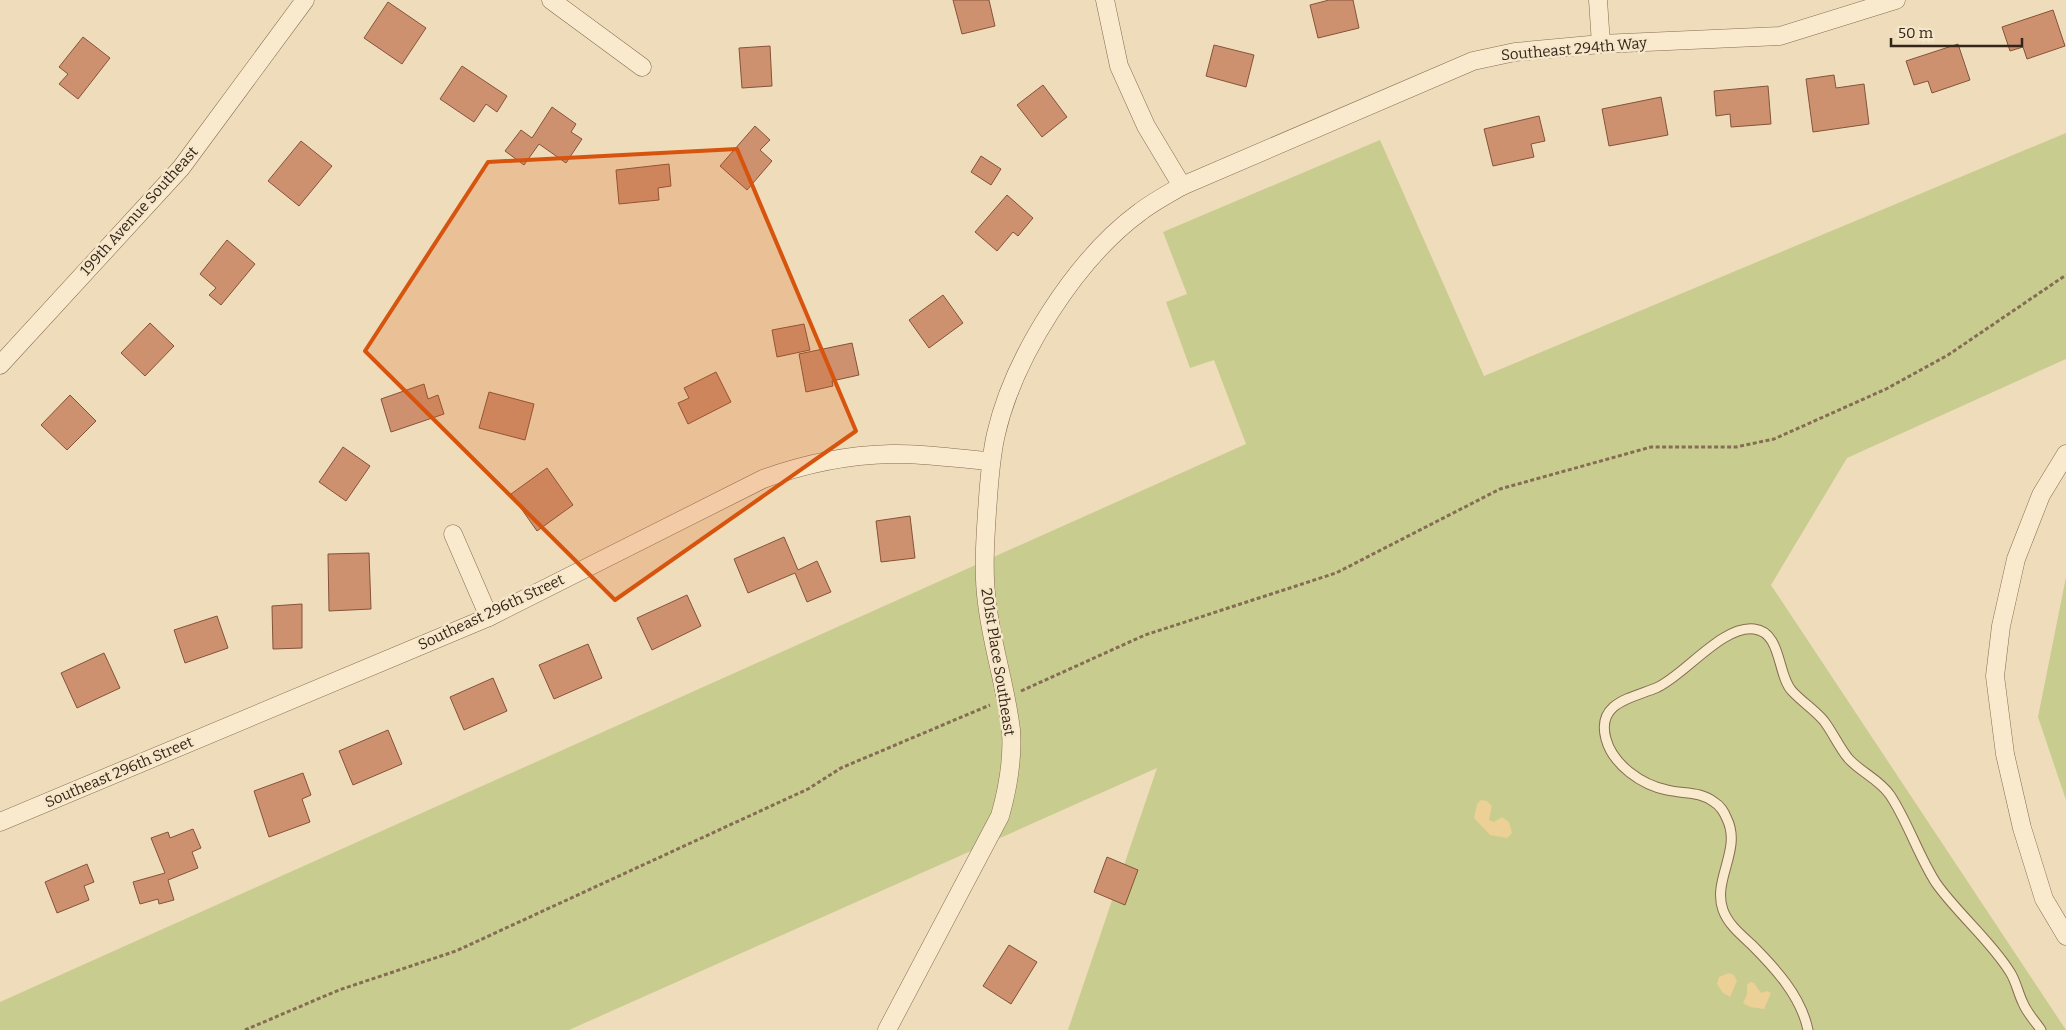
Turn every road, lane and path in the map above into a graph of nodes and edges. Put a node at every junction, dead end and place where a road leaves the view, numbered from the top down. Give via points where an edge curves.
1 (305, 0) edge
2 (551, 0) edge
3 (1105, 0) edge
4 (1598, 0) edge
5 (1896, 0) edge
6 (1601, 44) junction
7 (642, 67) dead end
8 (1182, 186) junction
9 (2066, 275) edge
10 (0, 365) edge
11 (2066, 454) edge
12 (990, 461) junction
13 (453, 534) dead end
14 (489, 617) junction
15 (1005, 699) junction
16 (0, 822) edge
17 (2066, 936) edge
18 (245, 1030) edge
19 (887, 1030) edge
20 (1808, 1030) edge
21 (2041, 1030) edge

1 - 10 street, 199th Avenue Southeast via 181,168
2 - 7 street
3 - 8 street via 1119,66 1146,126
4 - 6 street
5 - 6 street, Southeast 294th Way via 1780,36
6 - 8 street, Southeast 294th Way via 1515,52 1473,61
8 - 12 street, 201st Place Southeast via 1140,212 1109,239 1064,292 1028,353 1004,406
9 - 15 path via 1948,355 1886,389 1774,439 1736,447 1651,448 1500,489 1336,573 1145,635
11 - 17 street via 2041,494 2016,559 2001,626 1995,676 2005,754 2022,828 2044,899
12 - 14 street, Southeast 296th Street via 892,454 857,456 794,468 763,479
12 - 15 street, 201st Place Southeast via 985,535 987,602
13 - 14 street
14 - 16 street, Southeast 296th Street
15 - 18 path via 841,768 808,789 456,950 339,990
15 - 19 street, 201st Place Southeast via 1011,730 1011,761 1000,816
20 - 21 lane via 1800,1002 1728,921 1723,909 1720,897 1733,842 1731,827 1722,809 1701,794 1650,785 1631,773 1611,752 1604,727 1612,706 1659,686 1711,646 1752,628 1761,631 1775,646 1790,689 1819,714 1848,758 1888,793 1936,882 2010,972 2024,1006

